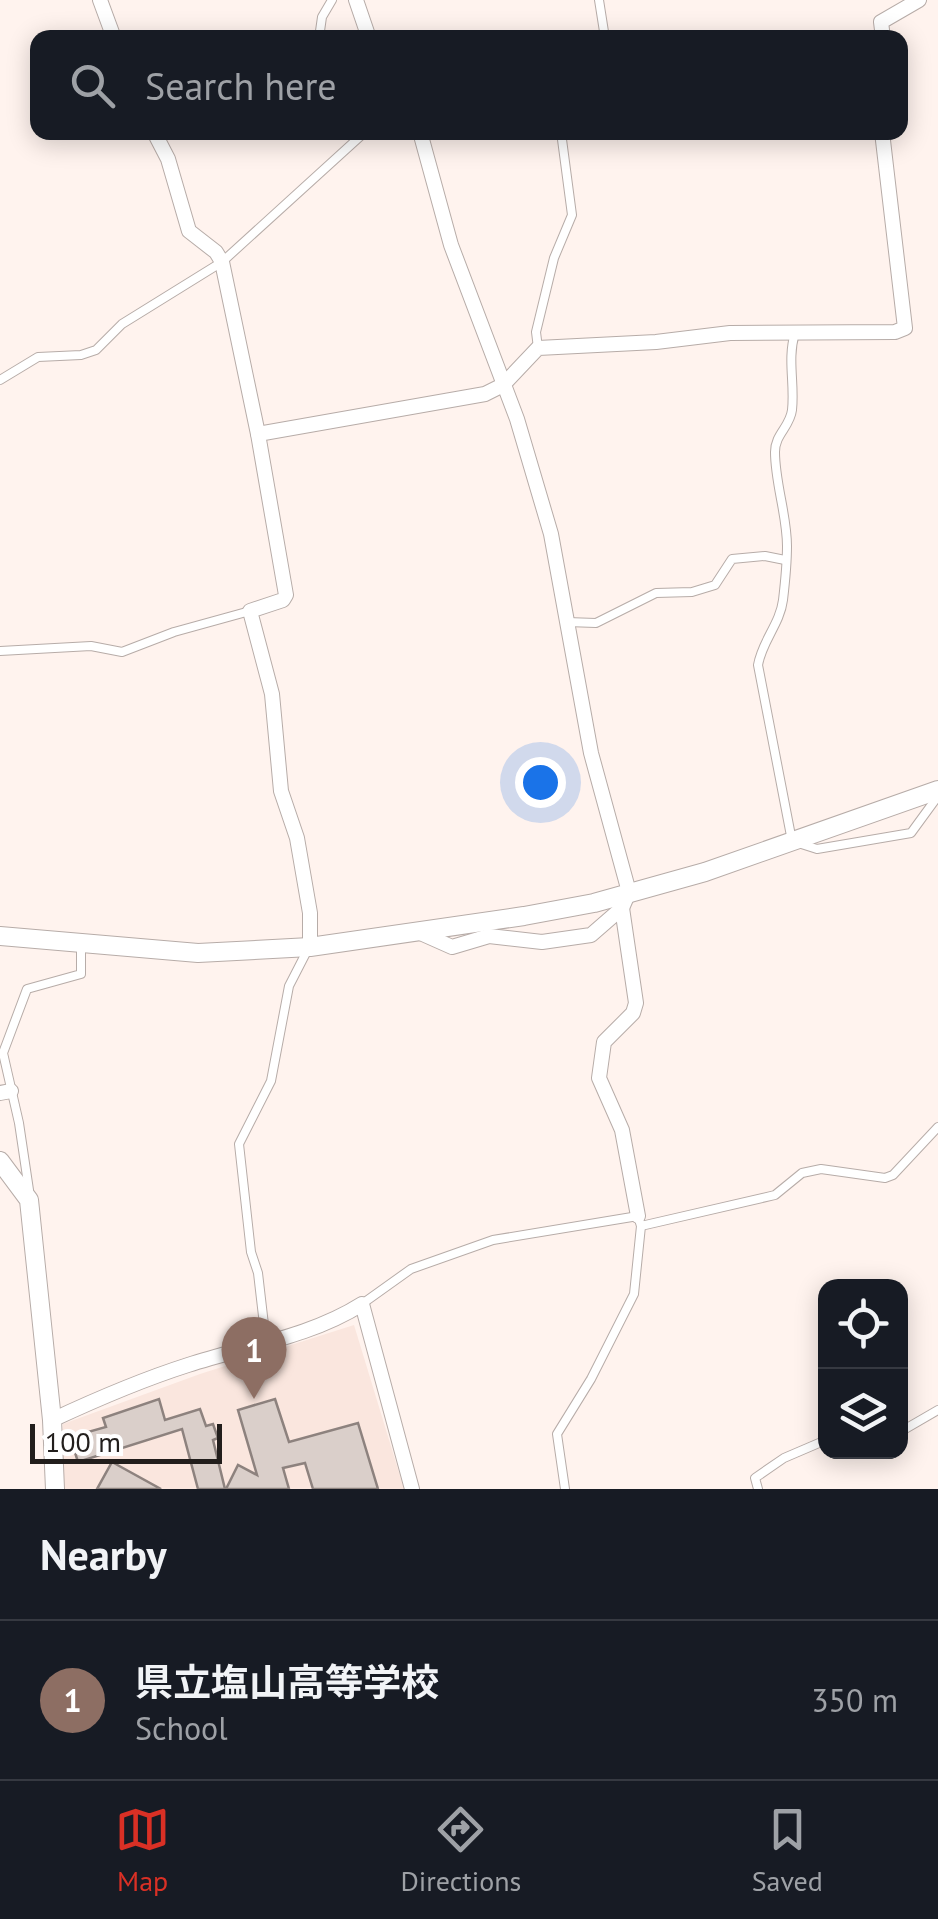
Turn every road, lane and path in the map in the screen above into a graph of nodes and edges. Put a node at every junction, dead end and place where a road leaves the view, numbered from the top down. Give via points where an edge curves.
1 (100, 0) edge
2 (332, 0) edge
3 (356, 0) edge
4 (599, 0) edge
5 (918, 0) edge
6 (111, 30) edge
7 (320, 30) edge
8 (366, 30) edge
9 (604, 30) edge
10 (882, 30) edge
11 (158, 140) edge
12 (356, 140) edge
13 (422, 140) edge
14 (562, 140) edge
15 (883, 140) edge
16 (222, 262) junction
17 (795, 333) junction
18 (538, 348) junction
19 (0, 380) edge
20 (503, 386) junction
21 (258, 434) junction
22 (785, 560) junction
23 (250, 610) junction
24 (567, 622) junction
25 (0, 651) edge
26 (938, 793) edge
27 (792, 841) junction
28 (625, 900) junction
29 (416, 931) junction
30 (0, 936) edge
31 (82, 945) junction
32 (310, 947) junction
33 (6, 1092) edge
34 (938, 1127) edge
35 (0, 1161) edge
36 (29, 1200) junction
37 (640, 1222) junction
38 (362, 1304) junction
39 (266, 1342) junction
40 (938, 1410) edge
41 (52, 1420) junction
42 (908, 1427) edge
43 (818, 1443) edge
44 (56, 1489) edge
45 (412, 1489) edge
46 (565, 1489) edge
47 (758, 1489) edge

1 - 6 street
2 - 7 lane
3 - 8 street
4 - 9 lane
5 - 10 street via 881,22
11 - 16 street via 189,230
12 - 16 lane
13 - 20 street via 450,246
14 - 18 lane via 572,216 554,258
15 - 17 street via 905,328
16 - 19 lane via 122,324 96,350 38,357
16 - 21 street
17 - 18 street
17 - 22 lane via 790,420 778,434 774,455
18 - 20 street
20 - 21 street
20 - 24 street via 551,534
21 - 23 street via 286,595
22 - 24 lane via 732,560 715,585 656,593 596,622
22 - 27 lane via 783,601 758,665
23 - 25 lane via 122,652 92,646
23 - 32 street via 272,694 281,791 297,838
24 - 28 street
26 - 27 street
26 - 27 lane via 911,833 816,849
27 - 28 street
28 - 29 street
28 - 29 street via 591,935 542,942 489,936 452,947
28 - 37 street via 636,1003 604,1042 599,1078 622,1130
29 - 32 street
30 - 31 street
31 - 32 street via 198,953
31 - 33 lane via 81,974 28,989 3,1053
32 - 39 lane via 289,986 271,1081 239,1144
33 - 36 lane via 28,1168
34 - 37 lane via 885,1178 821,1169 802,1173 775,1194
35 - 36 street
36 - 41 street
37 - 38 lane via 493,1240 411,1269
37 - 46 lane via 634,1294 557,1434
38 - 39 street via 334,1321
38 - 45 street
39 - 41 street via 118,1390
40 - 42 lane
41 - 44 street
43 - 47 lane via 756,1478

